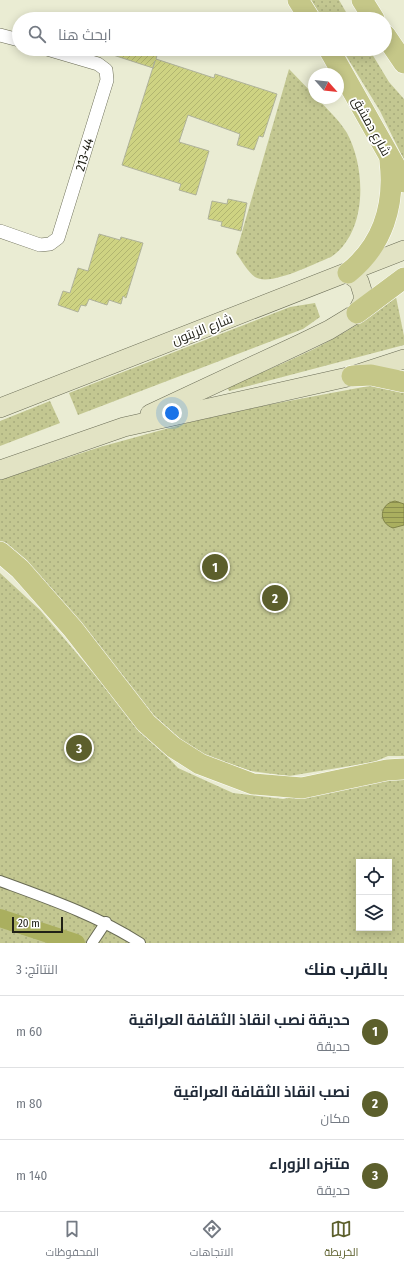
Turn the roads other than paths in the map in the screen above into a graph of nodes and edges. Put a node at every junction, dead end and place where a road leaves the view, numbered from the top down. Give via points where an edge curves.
1 (298, 0) edge
2 (362, 0) edge
3 (306, 12) edge
4 (370, 12) edge
5 (0, 35) edge
6 (12, 38) edge
7 (392, 45) edge
8 (71, 56) edge
9 (333, 56) edge
10 (404, 63) edge
11 (389, 157) junction
12 (404, 182) edge
13 (0, 231) edge
14 (404, 250) edge
15 (348, 273) junction
16 (404, 278) edge
17 (358, 313) junction
18 (404, 359) edge
19 (352, 376) junction
20 (404, 382) edge
21 (0, 408) edge
22 (124, 427) junction
23 (0, 470) edge
24 (0, 552) edge
25 (404, 769) edge
26 (0, 881) edge
27 (106, 922) junction
28 (92, 943) edge
29 (140, 943) edge

1 - 3 main road
2 - 4 main road
5 - 6 street
7 - 10 main road
8 - 13 street, 213-44 via 98,64 106,70 107,80 58,238 50,244 40,245
9 - 11 main road, شارع دمشق
11 - 12 main road, شارع دمشق
11 - 15 main road via 391,191 386,219 379,238 367,256
14 - 15 main road, شارع الزيتون
15 - 17 main road via 358,281 363,294
15 - 21 main road, شارع الزيتون
16 - 17 main road
17 - 22 main road via 317,336
18 - 19 main road
19 - 20 main road via 371,375
19 - 22 main road
22 - 23 main road
24 - 25 main road via 20,569 73,629 146,723 173,747 200,764 253,784 302,788 387,770
26 - 27 street via 53,899
27 - 28 street
27 - 29 street

